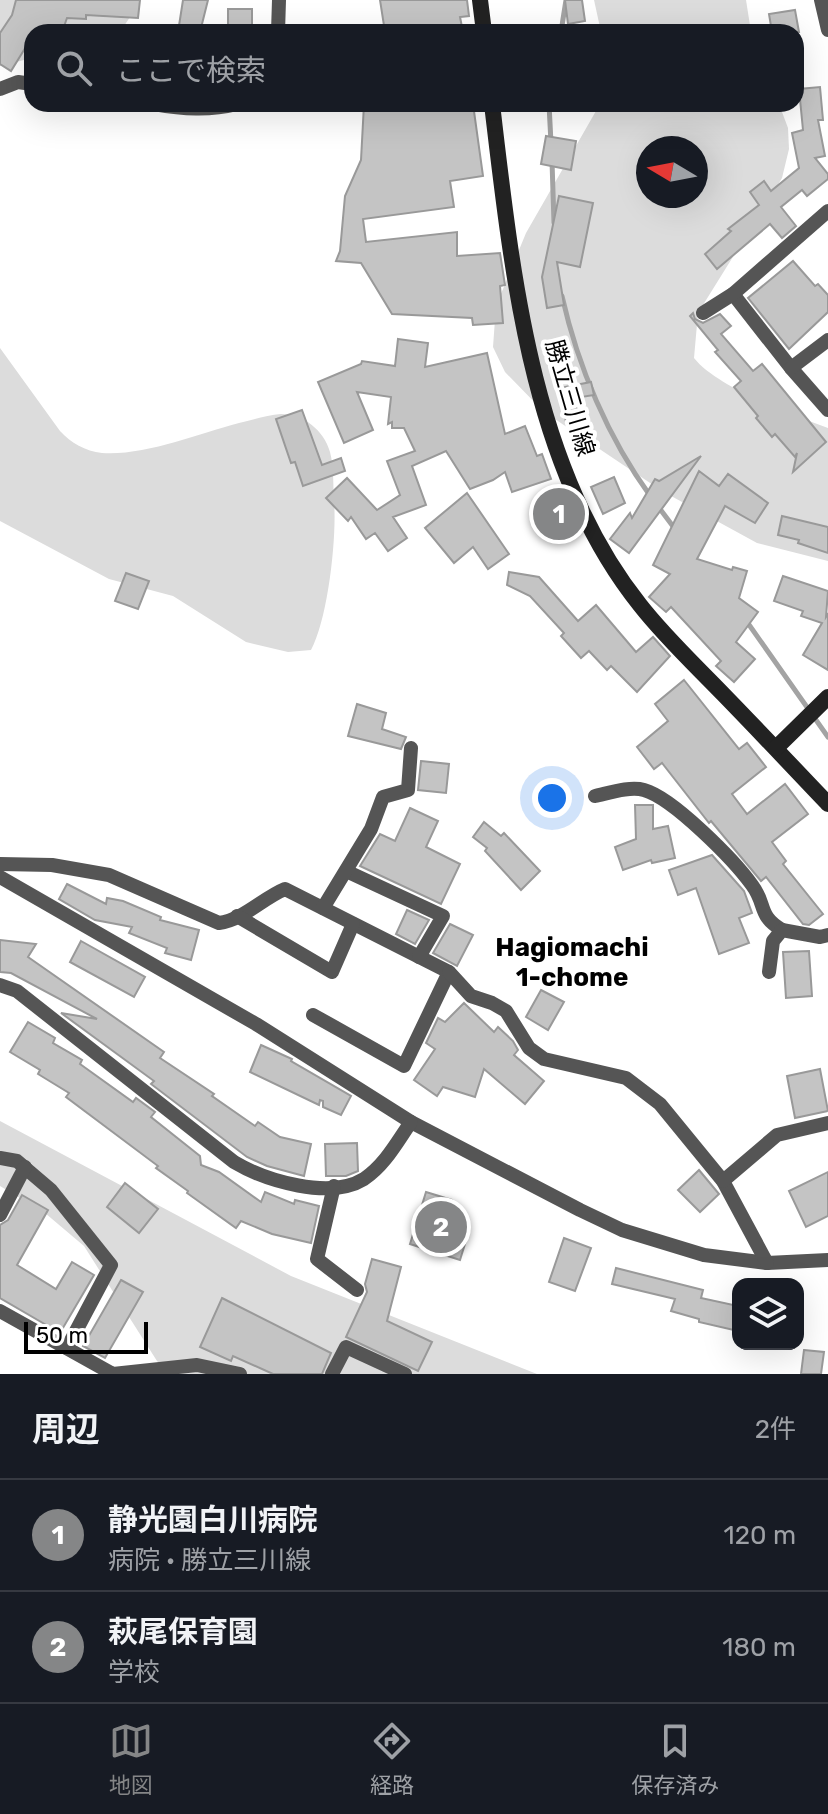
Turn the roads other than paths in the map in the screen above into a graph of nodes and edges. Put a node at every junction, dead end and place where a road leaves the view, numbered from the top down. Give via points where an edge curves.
1 (279, 0) edge
2 (480, 0) edge
3 (821, 0) edge
4 (278, 24) edge
5 (483, 24) edge
6 (828, 30) edge
7 (24, 83) edge
8 (0, 89) edge
9 (493, 112) edge
10 (828, 211) edge
11 (733, 294) junction
12 (703, 313) dead end
13 (828, 340) edge
14 (791, 368) junction
15 (828, 410) edge
16 (828, 697) edge
17 (411, 748) dead end
18 (776, 748) junction
19 (595, 796) dead end
20 (828, 804) edge
21 (0, 864) edge
22 (346, 871) junction
23 (0, 877) edge
24 (323, 908) junction
25 (237, 916) junction
26 (353, 924) junction
27 (782, 930) junction
28 (828, 935) edge
29 (419, 957) junction
30 (449, 972) junction
31 (769, 972) dead end
32 (0, 985) edge
33 (313, 1015) dead end
34 (411, 1122) junction
35 (828, 1123) edge
36 (0, 1158) edge
37 (25, 1167) junction
38 (723, 1181) junction
39 (334, 1186) junction
40 (0, 1215) edge
41 (828, 1260) edge
42 (767, 1263) junction
43 (357, 1290) dead end
44 (0, 1311) edge
45 (67, 1348) junction
46 (240, 1374) edge
47 (332, 1374) edge
48 (405, 1374) edge

1 - 4 street
2 - 5 main road
3 - 6 street
7 - 8 street
9 - 18 main road, 勝立三川線 via 506,226 531,353 571,486 598,543 640,605
10 - 11 street
11 - 12 street
11 - 14 street
13 - 14 street
14 - 15 street
16 - 18 main road
17 - 22 street via 408,790 383,797
18 - 20 main road, 勝立三川線
19 - 27 street via 642,789 663,799 720,848 753,886 767,921
21 - 25 street via 52,865 109,875 219,923
22 - 24 street
22 - 29 street via 443,916
23 - 34 street via 256,1024
24 - 25 street via 285,889
24 - 26 street
25 - 26 street via 332,972
26 - 29 street
27 - 28 street
27 - 31 street via 773,941
29 - 30 street
30 - 33 street via 404,1066
30 - 38 street via 471,996 506,1011 529,1048 544,1059 626,1078 646,1092
32 - 39 street via 17,991 234,1162 256,1175 295,1186
34 - 39 street via 382,1164 363,1180
34 - 42 street via 622,1230 704,1255
35 - 38 street via 777,1135
36 - 37 street
37 - 40 street
37 - 45 street via 51,1190 111,1265
38 - 42 street
39 - 43 street via 317,1259
41 - 42 street
44 - 45 street
45 - 46 street via 113,1374 197,1365
47 - 48 street via 346,1347

